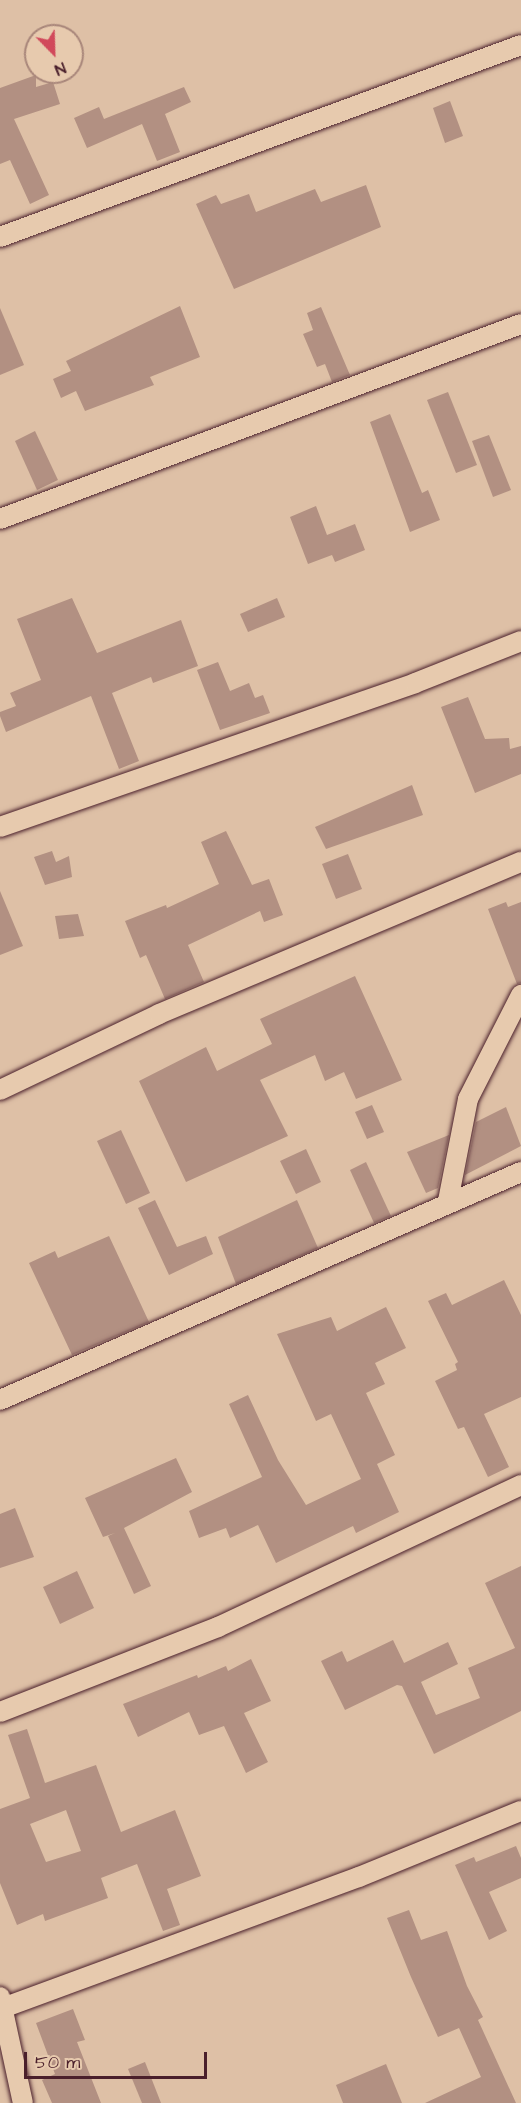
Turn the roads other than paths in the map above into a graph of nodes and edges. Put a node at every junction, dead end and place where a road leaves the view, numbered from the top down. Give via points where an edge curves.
1 (521, 45) edge
2 (0, 237) edge
3 (521, 324) edge
4 (0, 519) edge
5 (521, 641) edge
6 (0, 827) edge
7 (521, 861) edge
8 (521, 995) edge
9 (0, 1090) edge
10 (518, 1177) edge
11 (448, 1201) junction
12 (0, 1400) edge
13 (521, 1485) edge
14 (0, 1712) edge
15 (521, 1812) edge
16 (1, 2005) edge
17 (24, 2103) edge

1 - 2 street
3 - 4 street
5 - 6 street via 415,684
7 - 9 street via 159,1014
8 - 11 street via 468,1099
10 - 11 street
11 - 12 street
13 - 14 street via 218,1627
15 - 16 street via 359,1877
16 - 17 street

